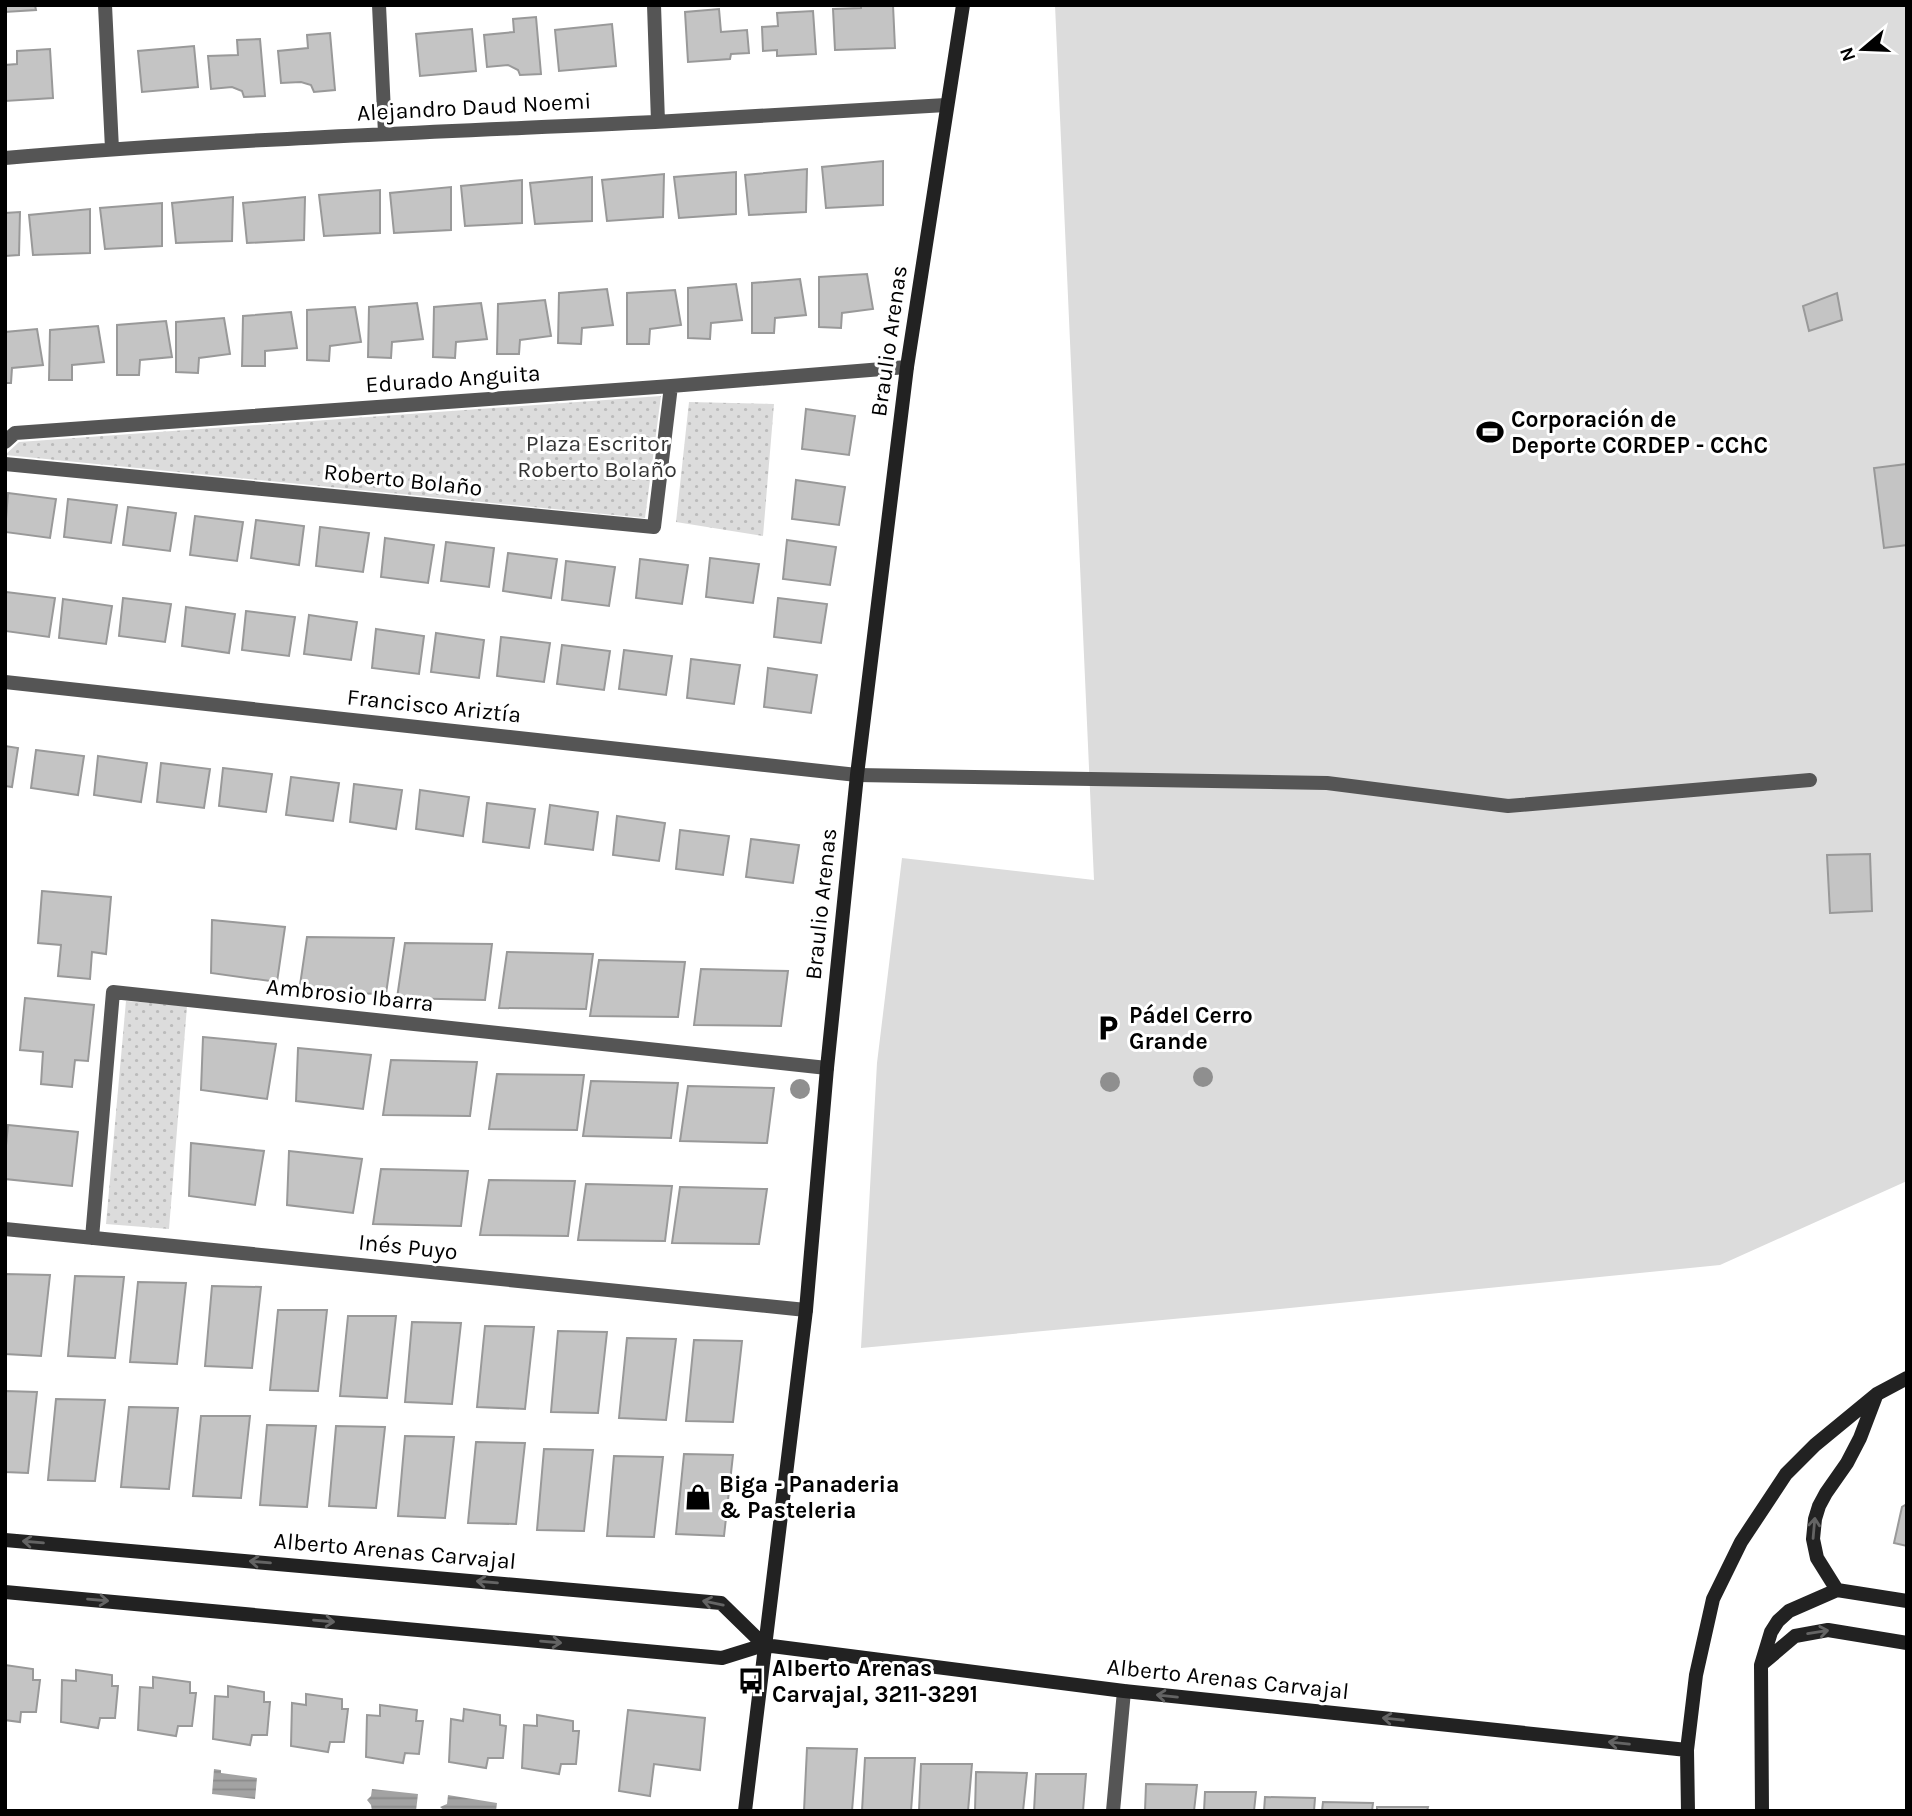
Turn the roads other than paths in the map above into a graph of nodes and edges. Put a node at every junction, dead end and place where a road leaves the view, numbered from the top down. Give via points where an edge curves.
1 (105, 5) edge
2 (379, 5) edge
3 (654, 5) edge
4 (962, 5) edge
5 (946, 105) junction
6 (658, 122) junction
7 (385, 134) junction
8 (112, 149) junction
9 (5, 158) edge
10 (907, 367) junction
11 (671, 386) junction
12 (5, 442) edge
13 (5, 464) edge
14 (5, 682) edge
15 (857, 775) junction
16 (1810, 780) dead end
17 (827, 1068) junction
18 (5, 1229) edge
19 (92, 1238) junction
20 (806, 1310) junction
21 (1907, 1378) edge
22 (1877, 1394) junction
23 (5, 1540) edge
24 (1838, 1590) junction
25 (5, 1592) edge
26 (1907, 1601) edge
27 (1907, 1643) edge
28 (764, 1645) junction
29 (1761, 1665) junction
30 (1124, 1691) junction
31 (1687, 1750) junction
32 (745, 1811) edge
33 (1113, 1811) edge
34 (1688, 1811) edge
35 (1762, 1811) edge

1 - 8 street
2 - 7 street
3 - 6 street
4 - 5 street, Braulio Arenas
5 - 6 street, Alejandro Daud Noemi
5 - 10 street, Braulio Arenas
6 - 7 street, Alejandro Daud Noemi
7 - 8 street, Alejandro Daud Noemi
8 - 9 street, Alejandro Daud Noemi
10 - 11 street, Edurado Anguita
10 - 15 street, Braulio Arenas
11 - 12 street, Edurado Anguita via 15,433
11 - 13 street, Roberto Bolaño via 653,527
14 - 15 street, Francisco Ariztía
15 - 16 street, Francisco Ariztía via 1326,783 1508,806
15 - 17 street, Braulio Arenas
17 - 19 street, Ambrosio Ibarra via 113,992
17 - 20 street, Braulio Arenas
18 - 19 street, Inés Puyo
19 - 20 street, Inés Puyo
20 - 28 street, Braulio Arenas
21 - 22 street
24 -> 22 street via 1816,1558 1815,1519 1860,1438
22 - 31 street via 1786,1474 1741,1542 1713,1599 1696,1675
28 -> 23 street, Alberto Arenas Carvajal via 721,1603
24 - 26 street
24 - 29 street via 1778,1620
25 -> 28 street, Alberto Arenas Carvajal via 722,1658
29 -> 27 street via 1795,1636 1828,1630
28 - 30 street, Alberto Arenas Carvajal
28 - 32 street, Braulio Arenas
29 - 35 street
31 -> 30 street, Alberto Arenas Carvajal
30 - 33 street
31 - 34 street

